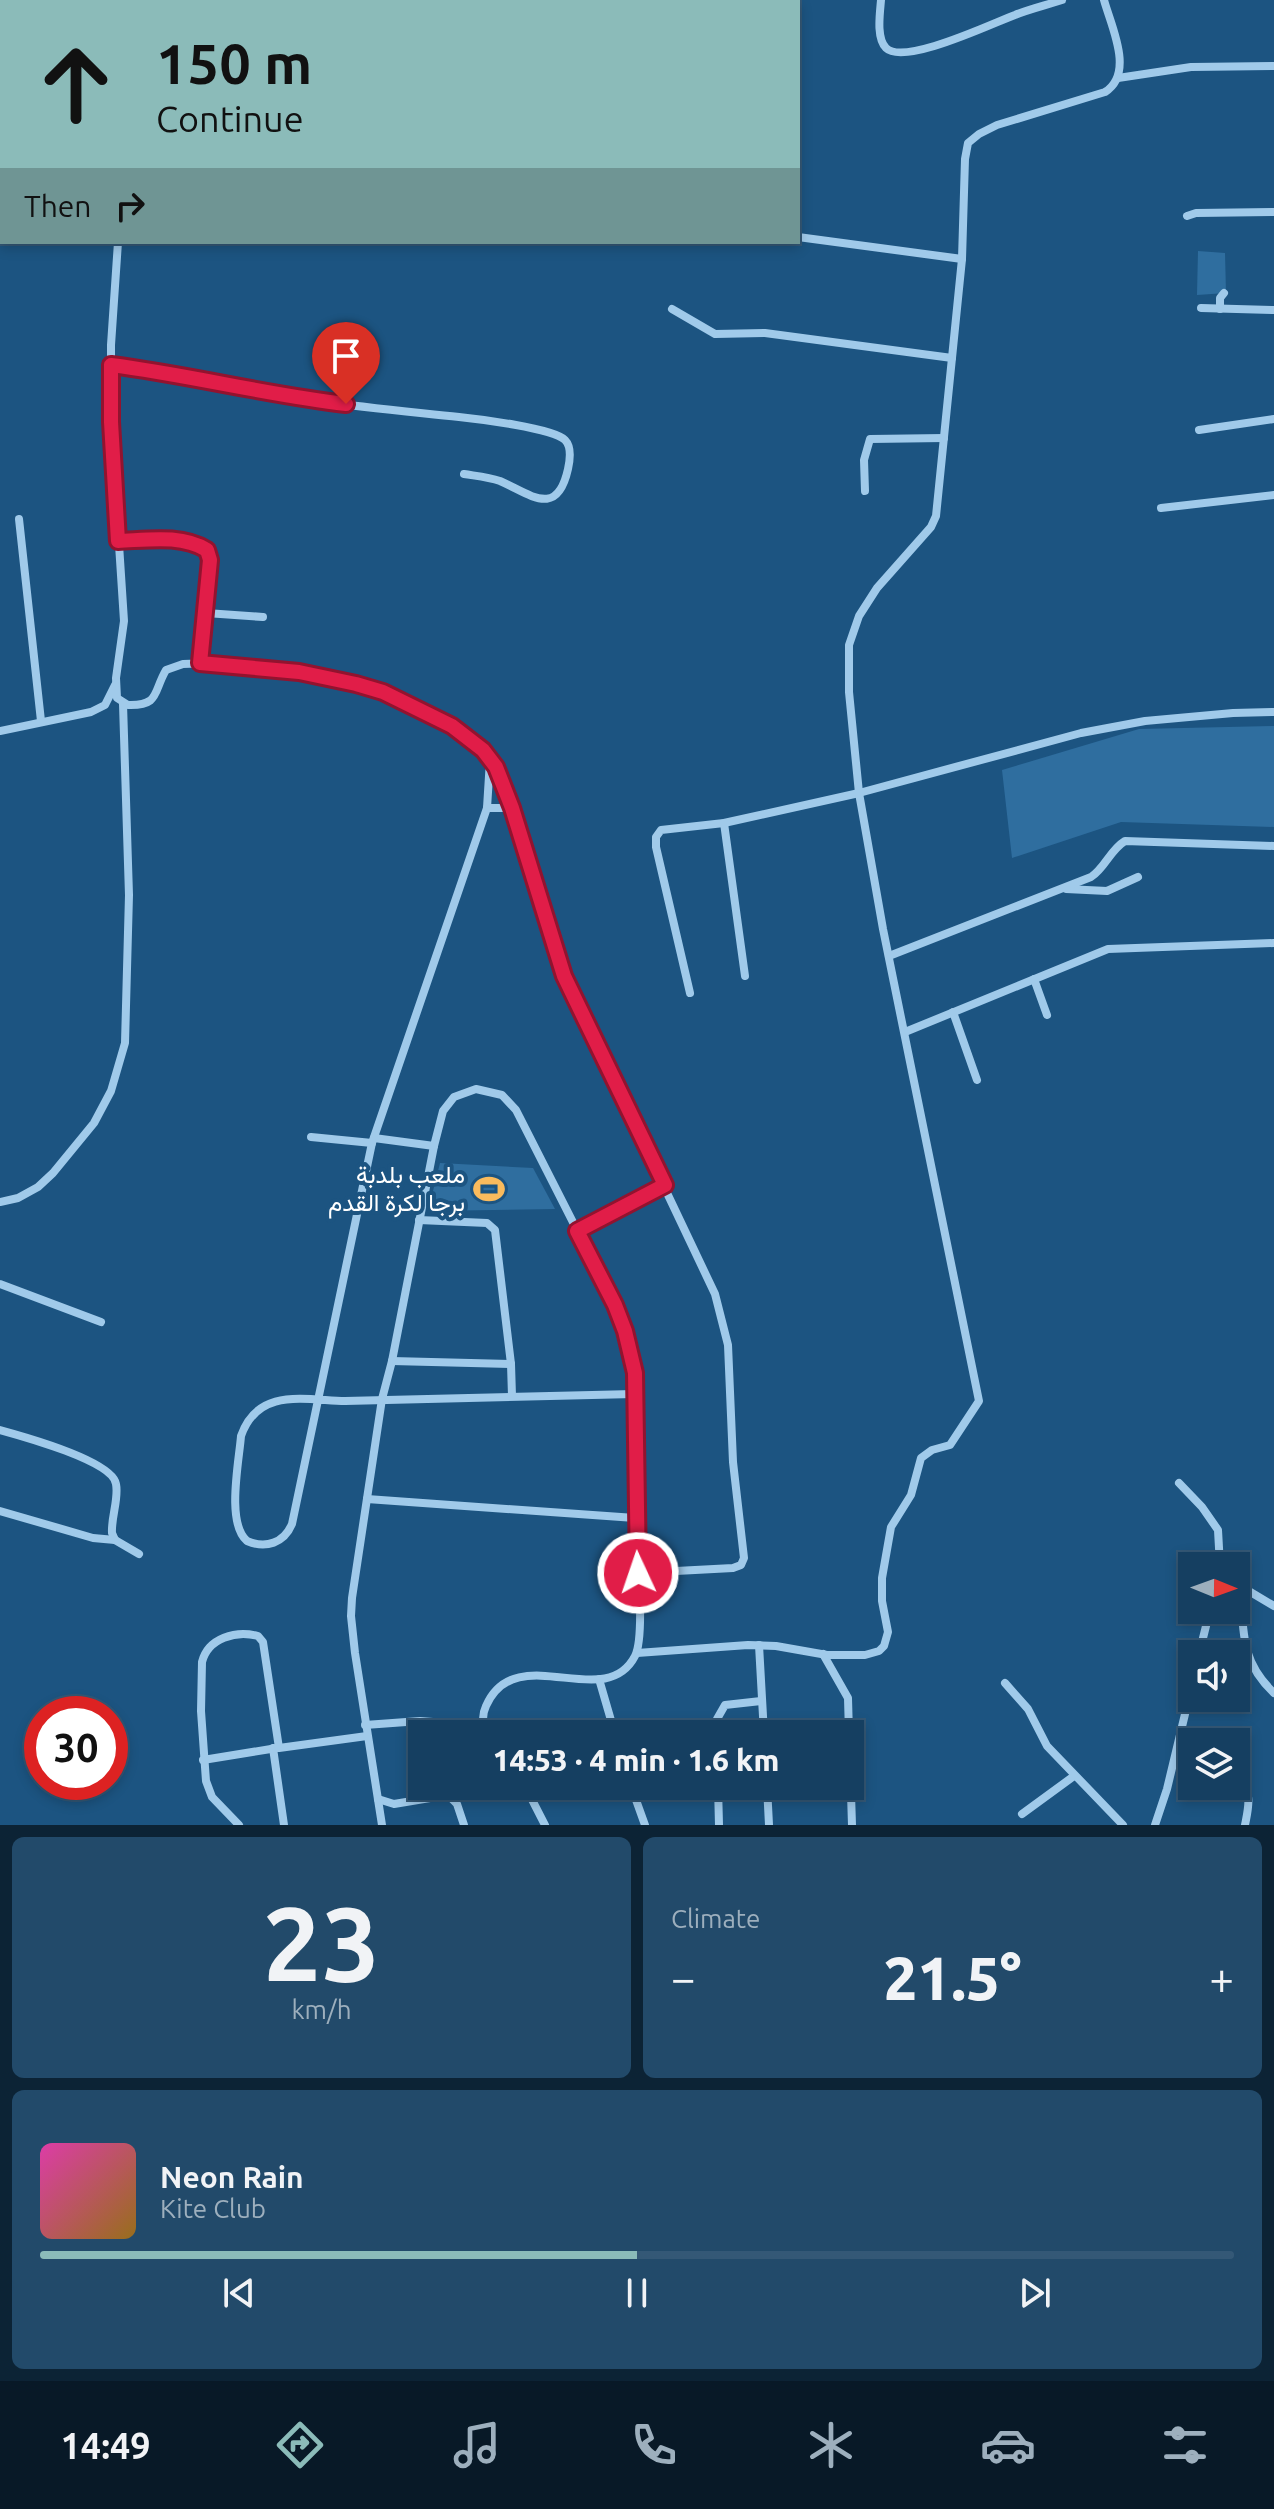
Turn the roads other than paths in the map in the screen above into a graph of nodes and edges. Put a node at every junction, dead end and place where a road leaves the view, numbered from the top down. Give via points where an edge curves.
1 (881, 0) edge
2 (1062, 0) edge
3 (1104, 0) edge
4 (1274, 66) edge
5 (1118, 78) junction
6 (1274, 212) edge
7 (1187, 216) dead end
8 (800, 237) edge
9 (118, 244) edge
10 (962, 259) junction
11 (1224, 293) dead end
12 (1201, 308) dead end
13 (672, 309) dead end
14 (1220, 309) junction
15 (1274, 310) edge
16 (952, 358) junction
17 (111, 365) junction
18 (1274, 419) edge
19 (1199, 430) dead end
20 (944, 438) junction
21 (464, 474) dead end
22 (865, 491) dead end
23 (1274, 495) edge
24 (1161, 508) dead end
25 (19, 519) dead end
26 (118, 541) junction
27 (206, 613) junction
28 (263, 617) dead end
29 (200, 663) junction
30 (115, 685) junction
31 (123, 704) junction
32 (1274, 712) edge
33 (41, 721) junction
34 (0, 731) edge
35 (490, 759) junction
36 (859, 793) junction
37 (487, 808) junction
38 (512, 808) junction
39 (724, 823) junction
40 (1274, 846) edge
41 (1138, 877) dead end
42 (1057, 889) junction
43 (1274, 943) edge
44 (889, 956) junction
45 (745, 976) dead end
46 (1034, 979) junction
47 (690, 993) dead end
48 (953, 1012) junction
49 (1047, 1015) dead end
50 (905, 1032) junction
51 (977, 1080) dead end
52 (311, 1137) dead end
53 (373, 1141) junction
54 (434, 1146) junction
55 (665, 1185) junction
56 (0, 1202) edge
57 (419, 1220) junction
58 (577, 1231) junction
59 (0, 1284) edge
60 (101, 1322) dead end
61 (392, 1361) junction
62 (511, 1364) junction
63 (634, 1394) junction
64 (512, 1396) junction
65 (318, 1399) junction
66 (382, 1399) junction
67 (0, 1430) edge
68 (1179, 1483) dead end
69 (367, 1499) junction
70 (0, 1511) edge
71 (635, 1518) junction
72 (115, 1540) junction
73 (1219, 1552) edge
74 (139, 1554) dead end
75 (638, 1573) junction
76 (1250, 1592) edge
77 (1274, 1606) edge
78 (1242, 1624) edge
79 (759, 1645) junction
80 (637, 1653) junction
81 (823, 1654) junction
82 (599, 1679) junction
83 (1005, 1683) dead end
84 (1274, 1693) edge
85 (761, 1701) junction
86 (1186, 1712) edge
87 (483, 1720) edge
88 (611, 1720) edge
89 (717, 1720) edge
90 (763, 1720) edge
91 (849, 1720) edge
92 (408, 1722) edge
93 (365, 1725) junction
94 (367, 1736) junction
95 (276, 1748) junction
96 (203, 1760) junction
97 (1174, 1764) junction
98 (1178, 1765) edge
99 (1074, 1776) junction
100 (378, 1799) junction
101 (533, 1800) edge
102 (636, 1800) edge
103 (718, 1800) edge
104 (768, 1800) edge
105 (851, 1800) edge
106 (1246, 1800) edge
107 (1022, 1814) dead end
108 (239, 1825) edge
109 (284, 1825) edge
110 (382, 1825) edge
111 (464, 1825) edge
112 (545, 1825) edge
113 (645, 1825) edge
114 (719, 1825) edge
115 (769, 1825) edge
116 (852, 1825) edge
117 (1123, 1825) edge
118 (1155, 1825) edge
119 (1245, 1825) edge

1 - 2 street via 881,40 895,53 942,44
3 - 5 street via 1119,52
4 - 5 street via 1191,67
5 - 10 street via 1105,92 997,125 968,143
6 - 7 street
8 - 10 street
9 - 17 street
10 - 16 street
11 - 14 street
12 - 14 street
13 - 16 street via 715,334 765,333
14 - 15 street
16 - 20 street
17 - 21 street via 320,401 544,431 563,438 569,447 565,481 549,499
17 - 26 street
18 - 19 street
20 - 22 street via 870,439
20 - 36 street via 934,520 877,588 850,638 849,692
23 - 24 street
25 - 33 street
26 - 27 street via 164,539 207,550
26 - 30 street via 124,621
27 - 28 street
27 - 29 street
29 - 31 street via 169,668 154,699
29 - 35 street via 335,677 383,692 452,726
30 - 31 street
30 - 33 street via 98,709
31 - 56 street via 129,895 125,1043 111,1091 88,1130 38,1187
32 - 36 street via 1145,721 1081,733
33 - 34 street
35 - 37 street
35 - 38 street
36 - 39 street
36 - 44 street
37 - 38 street
37 - 53 street
38 - 55 street via 564,976
39 - 45 street
39 - 47 street via 664,829 655,839
40 - 42 street via 1125,841 1095,875
41 - 42 street via 1107,891
42 - 44 street
43 - 46 street via 1108,949
44 - 50 street
46 - 48 street
46 - 49 street
48 - 50 street
48 - 51 street
50 - 81 street via 979,1399 950,1445 921,1458 911,1495 891,1527 882,1578 888,1632 884,1646 865,1655
52 - 53 street
53 - 54 street
53 - 65 street
54 - 57 street
54 - 58 street via 443,1111 454,1097 476,1089 502,1095 521,1118
55 - 58 street
55 - 75 street via 725,1325 744,1558 733,1568
57 - 61 street
57 - 62 street via 487,1223 494,1228
58 - 63 street via 625,1331
59 - 60 street
61 - 62 street
61 - 66 street
62 - 64 street
63 - 64 street
63 - 71 street
64 - 66 street
65 - 65 street via 289,1531 271,1544 247,1541 238,1528 235,1506 244,1426 256,1411 278,1401
65 - 66 street
66 - 69 street
67 - 72 street via 64,1450 112,1474 117,1485 111,1523
68 - 73 street via 1218,1530
69 - 71 street
69 - 93 street via 351,1616
70 - 72 street
71 - 75 street
72 - 74 street
75 - 80 street
76 - 77 street
78 - 84 street via 1251,1666
79 - 80 street
79 - 81 street
79 - 85 street
80 - 82 street via 619,1672
81 - 91 street via 848,1698
82 - 87 street via 518,1676 490,1697
82 - 88 street
83 - 99 street
85 - 89 street via 725,1705
85 - 90 street
86 - 97 street
92 - 93 street
93 - 94 street
94 - 95 street
94 - 100 street
95 - 96 street
95 - 96 street via 264,1645 254,1634 232,1636 205,1651
95 - 109 street
96 - 108 street via 212,1797
97 - 98 street
97 - 118 street
99 - 107 street
99 - 117 street
100 - 110 street
100 - 111 street via 394,1804 448,1795
101 - 112 street
102 - 113 street
103 - 114 street
104 - 115 street
105 - 116 street
106 - 119 street

